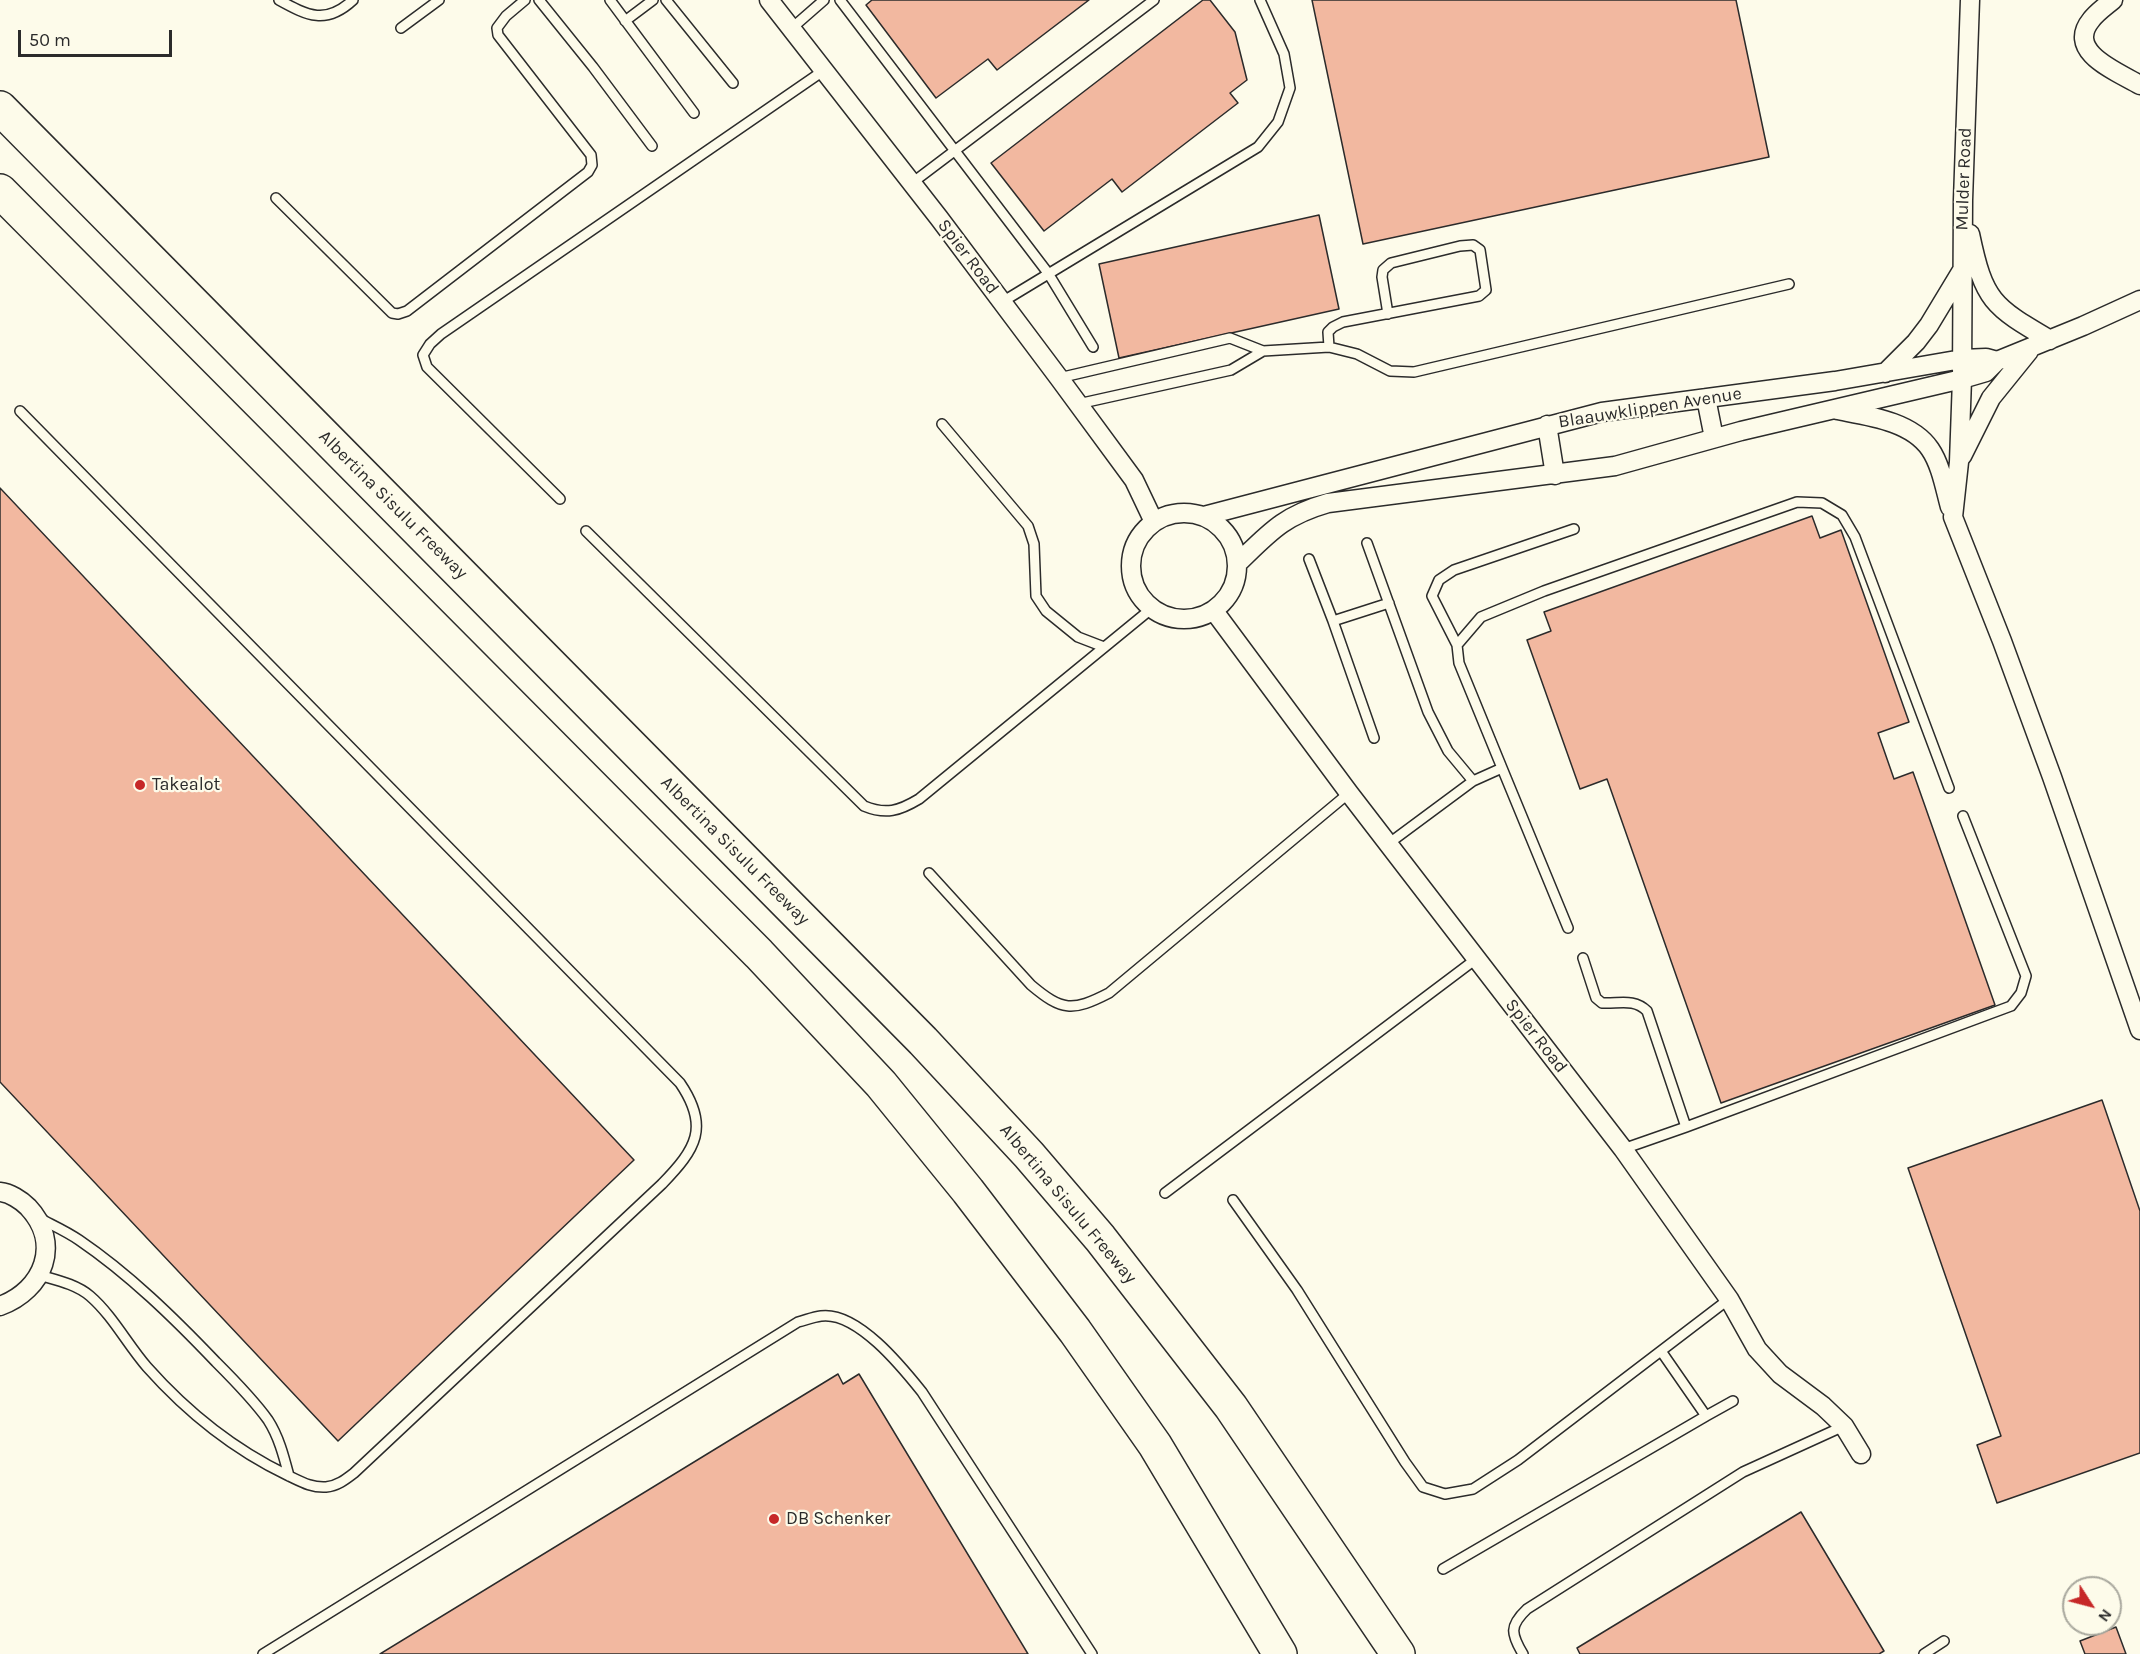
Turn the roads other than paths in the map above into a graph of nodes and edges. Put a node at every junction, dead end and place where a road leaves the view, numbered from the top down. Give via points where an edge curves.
1 (279, 0) edge
2 (353, 0) edge
3 (439, 0) edge
4 (525, 0) edge
5 (539, 0) edge
6 (610, 0) edge
7 (653, 0) edge
8 (666, 0) edge
9 (769, 0) edge
10 (825, 0) edge
11 (840, 0) edge
12 (1154, 0) edge
13 (1260, 0) edge
14 (1970, 0) edge
15 (2112, 0) edge
16 (625, 21) junction
17 (401, 28) dead end
18 (792, 28) junction
19 (823, 71) junction
20 (734, 83) dead end
21 (2140, 85) edge
22 (0, 108) edge
23 (694, 113) dead end
24 (652, 146) dead end
25 (955, 150) junction
26 (912, 183) junction
27 (0, 191) edge
28 (276, 198) dead end
29 (1963, 200) junction
30 (1962, 270) junction
31 (1048, 273) junction
32 (1789, 284) dead end
33 (2140, 300) edge
34 (1002, 302) junction
35 (1389, 314) junction
36 (2050, 340) junction
37 (1093, 347) dead end
38 (1329, 347) junction
39 (2032, 347) junction
40 (1263, 351) junction
41 (1962, 359) junction
42 (1996, 361) junction
43 (1885, 373) junction
44 (1059, 378) junction
45 (1962, 379) junction
46 (1706, 398) junction
47 (1078, 404) junction
48 (1830, 409) junction
49 (20, 411) dead end
50 (942, 424) dead end
51 (1547, 425) junction
52 (1713, 438) junction
53 (1959, 462) junction
54 (1555, 475) junction
55 (560, 499) dead end
56 (1204, 516) junction
57 (1953, 517) junction
58 (1154, 522) junction
59 (1574, 529) dead end
60 (586, 531) dead end
61 (1367, 543) dead end
62 (1309, 559) dead end
63 (1238, 563) junction
64 (1389, 603) junction
65 (1151, 609) junction
66 (1214, 611) junction
67 (1332, 621) junction
68 (1456, 645) junction
69 (1104, 647) junction
70 (1374, 738) dead end
71 (1502, 768) junction
72 (1473, 781) junction
73 (1948, 789) dead end
74 (1349, 793) junction
75 (1963, 816) dead end
76 (1388, 844) junction
77 (929, 873) dead end
78 (1568, 928) dead end
79 (1583, 958) dead end
80 (1476, 959) junction
81 (2140, 1030) edge
82 (1686, 1128) junction
83 (1623, 1149) junction
84 (0, 1192) edge
85 (1165, 1192) dead end
86 (1233, 1200) dead end
87 (37, 1216) junction
88 (39, 1275) junction
89 (1729, 1299) junction
90 (0, 1306) edge
91 (1661, 1351) junction
92 (1733, 1401) dead end
93 (1706, 1416) junction
94 (1844, 1426) junction
95 (1861, 1454) dead end
96 (289, 1476) junction
97 (1443, 1569) dead end
98 (1944, 1641) dead end
99 (262, 1654) edge
100 (1092, 1654) edge
101 (1280, 1654) edge
102 (1398, 1654) edge
103 (1522, 1654) edge
104 (1924, 1654) edge

1 - 2 lane via 311,15 324,16 337,13
3 - 17 lane
4 - 28 lane via 501,21 498,35 591,155 588,172 398,314 392,313
5 - 24 lane
6 - 16 lane
7 - 16 lane
8 - 20 lane
9 - 18 street, Spier Road
10 - 18 lane
11 - 25 lane
12 - 25 lane
13 - 31 lane via 1284,54 1290,88 1278,122 1258,147
14 - 29 street, Mulder Road
15 - 21 street via 2090,20 2083,35 2086,47 2094,58
16 - 23 lane
18 - 19 street, Spier Road
19 - 26 street, Spier Road
19 - 55 lane via 441,334 423,355 428,367
22 - 102 highway, Albertina Sisulu Freeway via 923,1041 1029,1155 1100,1238 1231,1407
25 - 26 lane
25 - 31 lane
26 - 34 street, Spier Road
27 - 101 highway via 710,904 881,1084 1054,1303 1129,1407
29 - 30 street, Mulder Road
29 - 36 street via 1977,269 1994,302
30 - 41 street, Mulder Road
30 - 43 street via 1929,326
31 - 34 lane
31 - 37 lane
32 - 38 lane via 1414,372 1390,371 1357,354
33 - 36 street, Blaauwklippen Avenue
34 - 44 street, Spier Road
35 - 35 lane via 1479,296 1486,290 1480,250 1473,245 1460,246 1391,263 1382,277
35 - 38 lane via 1333,327 1328,332
36 - 39 street, Blaauwklippen Avenue
38 - 40 lane
39 - 42 street, Blaauwklippen Avenue
39 - 53 street via 1991,398
40 - 44 lane via 1230,338
40 - 47 lane via 1231,370
41 - 42 street, Blaauwklippen Avenue
41 - 43 street, Blaauwklippen Avenue
41 - 45 street, Mulder Road
42 - 45 street, Blaauwklippen Avenue via 1986,372
43 - 46 street, Blaauwklippen Avenue
44 - 47 street, Spier Road
45 - 48 street, Blaauwklippen Avenue
45 - 53 street, Mulder Road
46 - 51 street, Blaauwklippen Avenue via 1602,412
46 - 52 street
47 - 58 street, Spier Road via 1134,480
48 - 52 street, Blaauwklippen Avenue
48 - 57 street via 1894,424 1914,434 1930,449 1939,468
49 - 96 lane via 680,1083 697,1115 697,1130 680,1165 354,1473 325,1487 309,1486
50 - 69 lane via 1028,526 1034,544 1036,596 1046,610 1078,637
51 - 54 street
51 - 56 street, Blaauwklippen Avenue
52 - 54 street, Blaauwklippen Avenue via 1615,466
53 - 57 street, Mulder Road
54 - 63 street, Blaauwklippen Avenue via 1328,503 1281,522
56 - 58 street via 1170,514
56 - 63 street via 1228,535
57 - 81 street via 2052,777
58 - 65 street via 1142,533 1131,564 1132,581 1139,597
59 - 68 lane via 1454,570 1439,580 1432,596
60 - 69 lane via 864,806 877,812 907,806 919,798
61 - 64 lane
62 - 67 lane
63 - 66 street via 1232,590
64 - 67 lane
64 - 72 lane via 1428,712 1448,751
65 - 66 street via 1182,620
65 - 69 lane
66 - 74 street, Spier Road
67 - 70 lane
68 - 71 lane via 1459,663
68 - 73 lane via 1481,617 1544,591 1797,502 1822,503 1842,515 1855,537
71 - 72 lane
71 - 78 lane
72 - 76 lane
74 - 76 street, Spier Road
74 - 77 lane via 1109,993 1077,1006 1061,1006 1031,985
75 - 82 lane via 2026,976 2021,993 2011,1006
76 - 80 street, Spier Road
79 - 82 lane via 1596,998 1602,1003 1634,1002 1647,1011
80 - 83 street, Spier Road
80 - 85 lane
82 - 83 lane
83 - 89 street, Spier Road
84 - 87 street via 23,1202
86 - 91 lane via 1297,1290 1423,1487 1445,1494 1473,1489 1518,1460
87 - 88 street via 44,1235 45,1255
87 - 96 lane via 118,1270 245,1391 269,1421
88 - 90 street via 29,1289
88 - 96 lane via 88,1294 106,1311 147,1366 203,1422 259,1461
89 - 91 lane
89 - 94 street, Spier Road via 1757,1349 1780,1374
91 - 93 lane
92 - 93 lane
93 - 97 lane
94 - 95 street, Spier Road
94 - 103 lane via 1743,1472 1527,1609 1512,1632
98 - 104 lane
99 - 100 lane via 798,1322 823,1315 846,1321 899,1362

